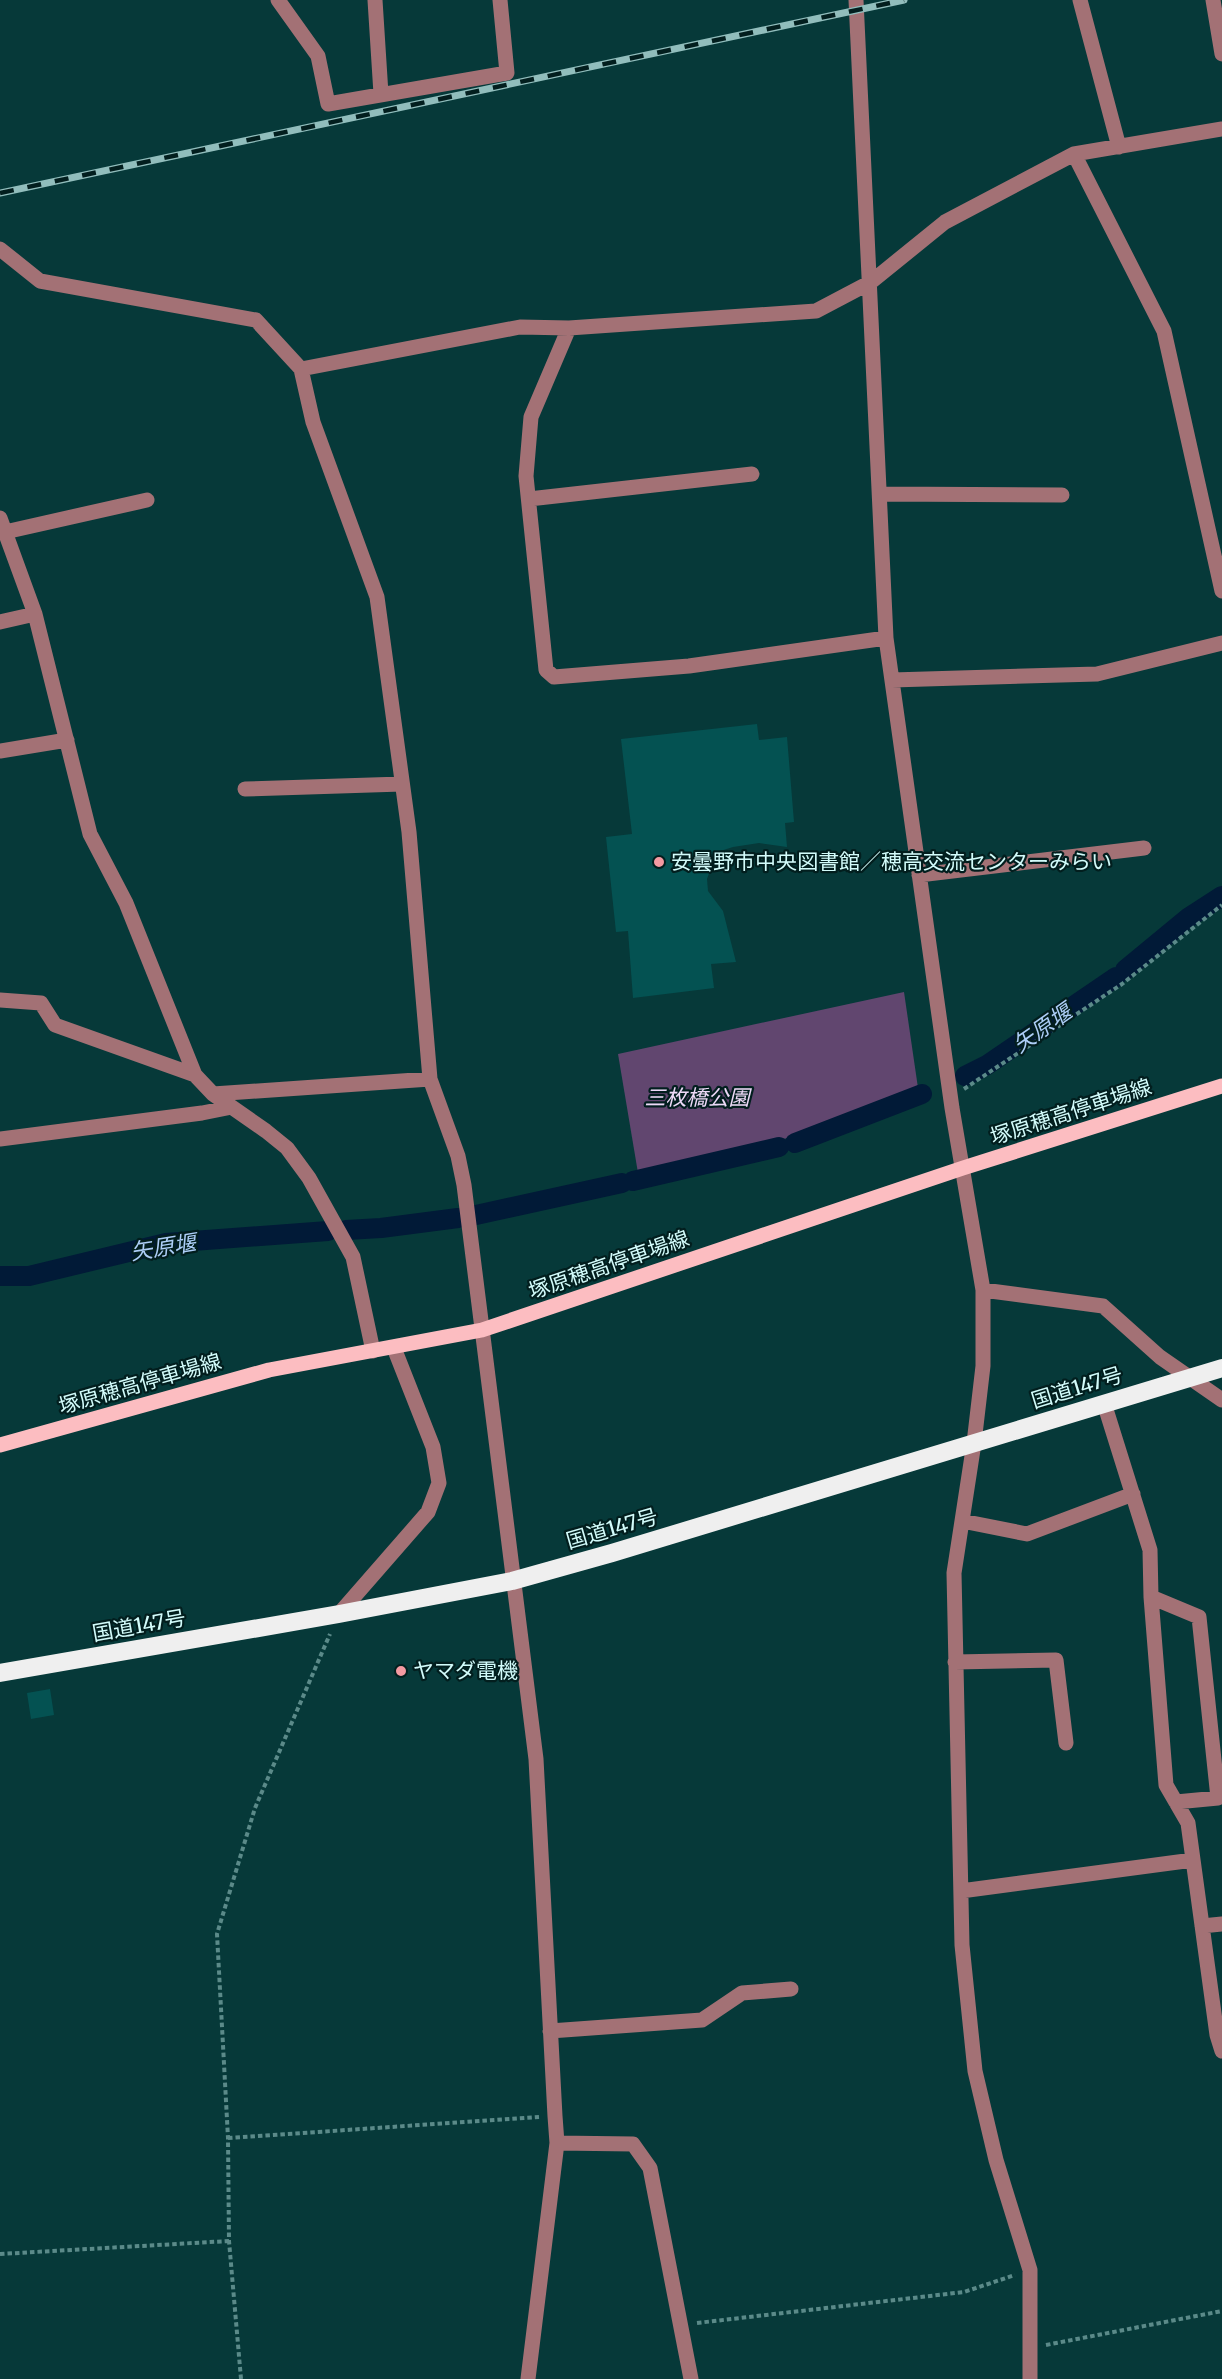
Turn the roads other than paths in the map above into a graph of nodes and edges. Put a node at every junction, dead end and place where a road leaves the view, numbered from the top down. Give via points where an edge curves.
1 (278, 0) edge
2 (375, 0) edge
3 (500, 0) edge
4 (856, 0) edge
5 (1080, 0) edge
6 (1213, 0) edge
7 (1222, 54) edge
8 (381, 94) junction
9 (1222, 129) edge
10 (1119, 147) junction
11 (1074, 154) junction
12 (0, 249) edge
13 (871, 282) junction
14 (569, 328) junction
15 (301, 369) junction
16 (752, 474) dead end
17 (880, 494) junction
18 (1062, 495) dead end
19 (529, 499) junction
20 (147, 500) dead end
21 (3, 525) edge
22 (1222, 591) edge
23 (35, 614) junction
24 (0, 622) edge
25 (886, 638) junction
26 (1222, 643) edge
27 (892, 680) junction
28 (67, 740) junction
29 (0, 751) edge
30 (402, 783) junction
31 (245, 789) dead end
32 (1144, 848) dead end
33 (919, 875) junction
34 (0, 1000) edge
35 (195, 1075) junction
36 (430, 1079) junction
37 (1222, 1086) edge
38 (213, 1094) junction
39 (232, 1107) junction
40 (0, 1139) edge
41 (963, 1168) junction
42 (983, 1290) junction
43 (482, 1330) junction
44 (394, 1348) junction
45 (373, 1351) junction
46 (1222, 1368) edge
47 (1191, 1377) junction
48 (1222, 1400) edge
49 (1104, 1403) junction
50 (974, 1443) junction
51 (0, 1445) edge
52 (1133, 1494) junction
53 (962, 1521) junction
54 (512, 1581) junction
55 (1151, 1597) junction
56 (339, 1614) junction
57 (956, 1662) junction
58 (0, 1673) edge
59 (1066, 1743) dead end
60 (1176, 1802) junction
61 (1193, 1860) junction
62 (961, 1892) junction
63 (1222, 1924) edge
64 (1202, 1926) junction
65 (791, 1989) dead end
66 (550, 2031) junction
67 (1222, 2051) edge
68 (557, 2143) junction
69 (528, 2379) edge
70 (691, 2379) edge
71 (1030, 2379) edge

1 - 8 street via 318,56 328,104
2 - 8 street
3 - 8 street via 507,73
4 - 13 street
5 - 10 street
6 - 7 street
9 - 10 street
10 - 11 street
11 - 13 street via 945,222
11 - 22 street via 1164,331
12 - 15 street via 40,281 256,320
13 - 14 street via 816,311
13 - 17 street
14 - 15 street via 520,327
14 - 19 street via 531,417 526,476
15 - 30 street via 313,422 377,597
16 - 19 street
17 - 18 street
17 - 25 street
19 - 25 street via 546,670 554,677 688,666
20 - 21 street
21 - 23 street
23 - 24 street
23 - 28 street
25 - 27 street
26 - 27 street via 1097,674
27 - 33 street
28 - 29 street
28 - 35 street via 90,834 126,903
30 - 31 street
30 - 36 street
32 - 33 street
33 - 41 street
34 - 35 street via 41,1004 55,1025
35 - 38 street
36 - 38 street
36 - 43 street via 458,1156
37 - 41 main road, 塚原穂高停車場線
38 - 39 street
39 - 40 street
39 - 45 street via 286,1148 309,1178 353,1257
41 - 42 street
41 - 43 main road, 塚原穂高停車場線
42 - 47 street via 1103,1306 1160,1357
42 - 50 street via 983,1366
43 - 44 main road, 塚原穂高停車場線
43 - 54 street
44 - 45 main road, 塚原穂高停車場線
44 - 56 street via 433,1447 439,1483 428,1512
45 - 51 main road, 塚原穂高停車場線 via 269,1370
46 - 47 highway, 国道147号
47 - 48 street
47 - 49 highway, 国道147号
49 - 50 highway, 国道147号
49 - 52 street
50 - 53 street
50 - 54 highway, 国道147号
52 - 53 street via 1028,1534
52 - 55 street via 1150,1550
53 - 57 street via 954,1573
54 - 56 highway, 国道147号
54 - 66 street via 536,1759
55 - 60 street via 1166,1785
55 - 60 street via 1199,1617 1218,1798
56 - 58 highway, 国道147号
57 - 59 street via 1056,1660
57 - 62 street
60 - 61 street via 1188,1823
61 - 62 street
61 - 64 street
62 - 71 street via 962,1945 975,2071 996,2160 1030,2270
63 - 64 street
64 - 67 street
65 - 66 street via 742,1993 702,2020
66 - 68 street
68 - 69 street
68 - 70 street via 633,2144 650,2168

